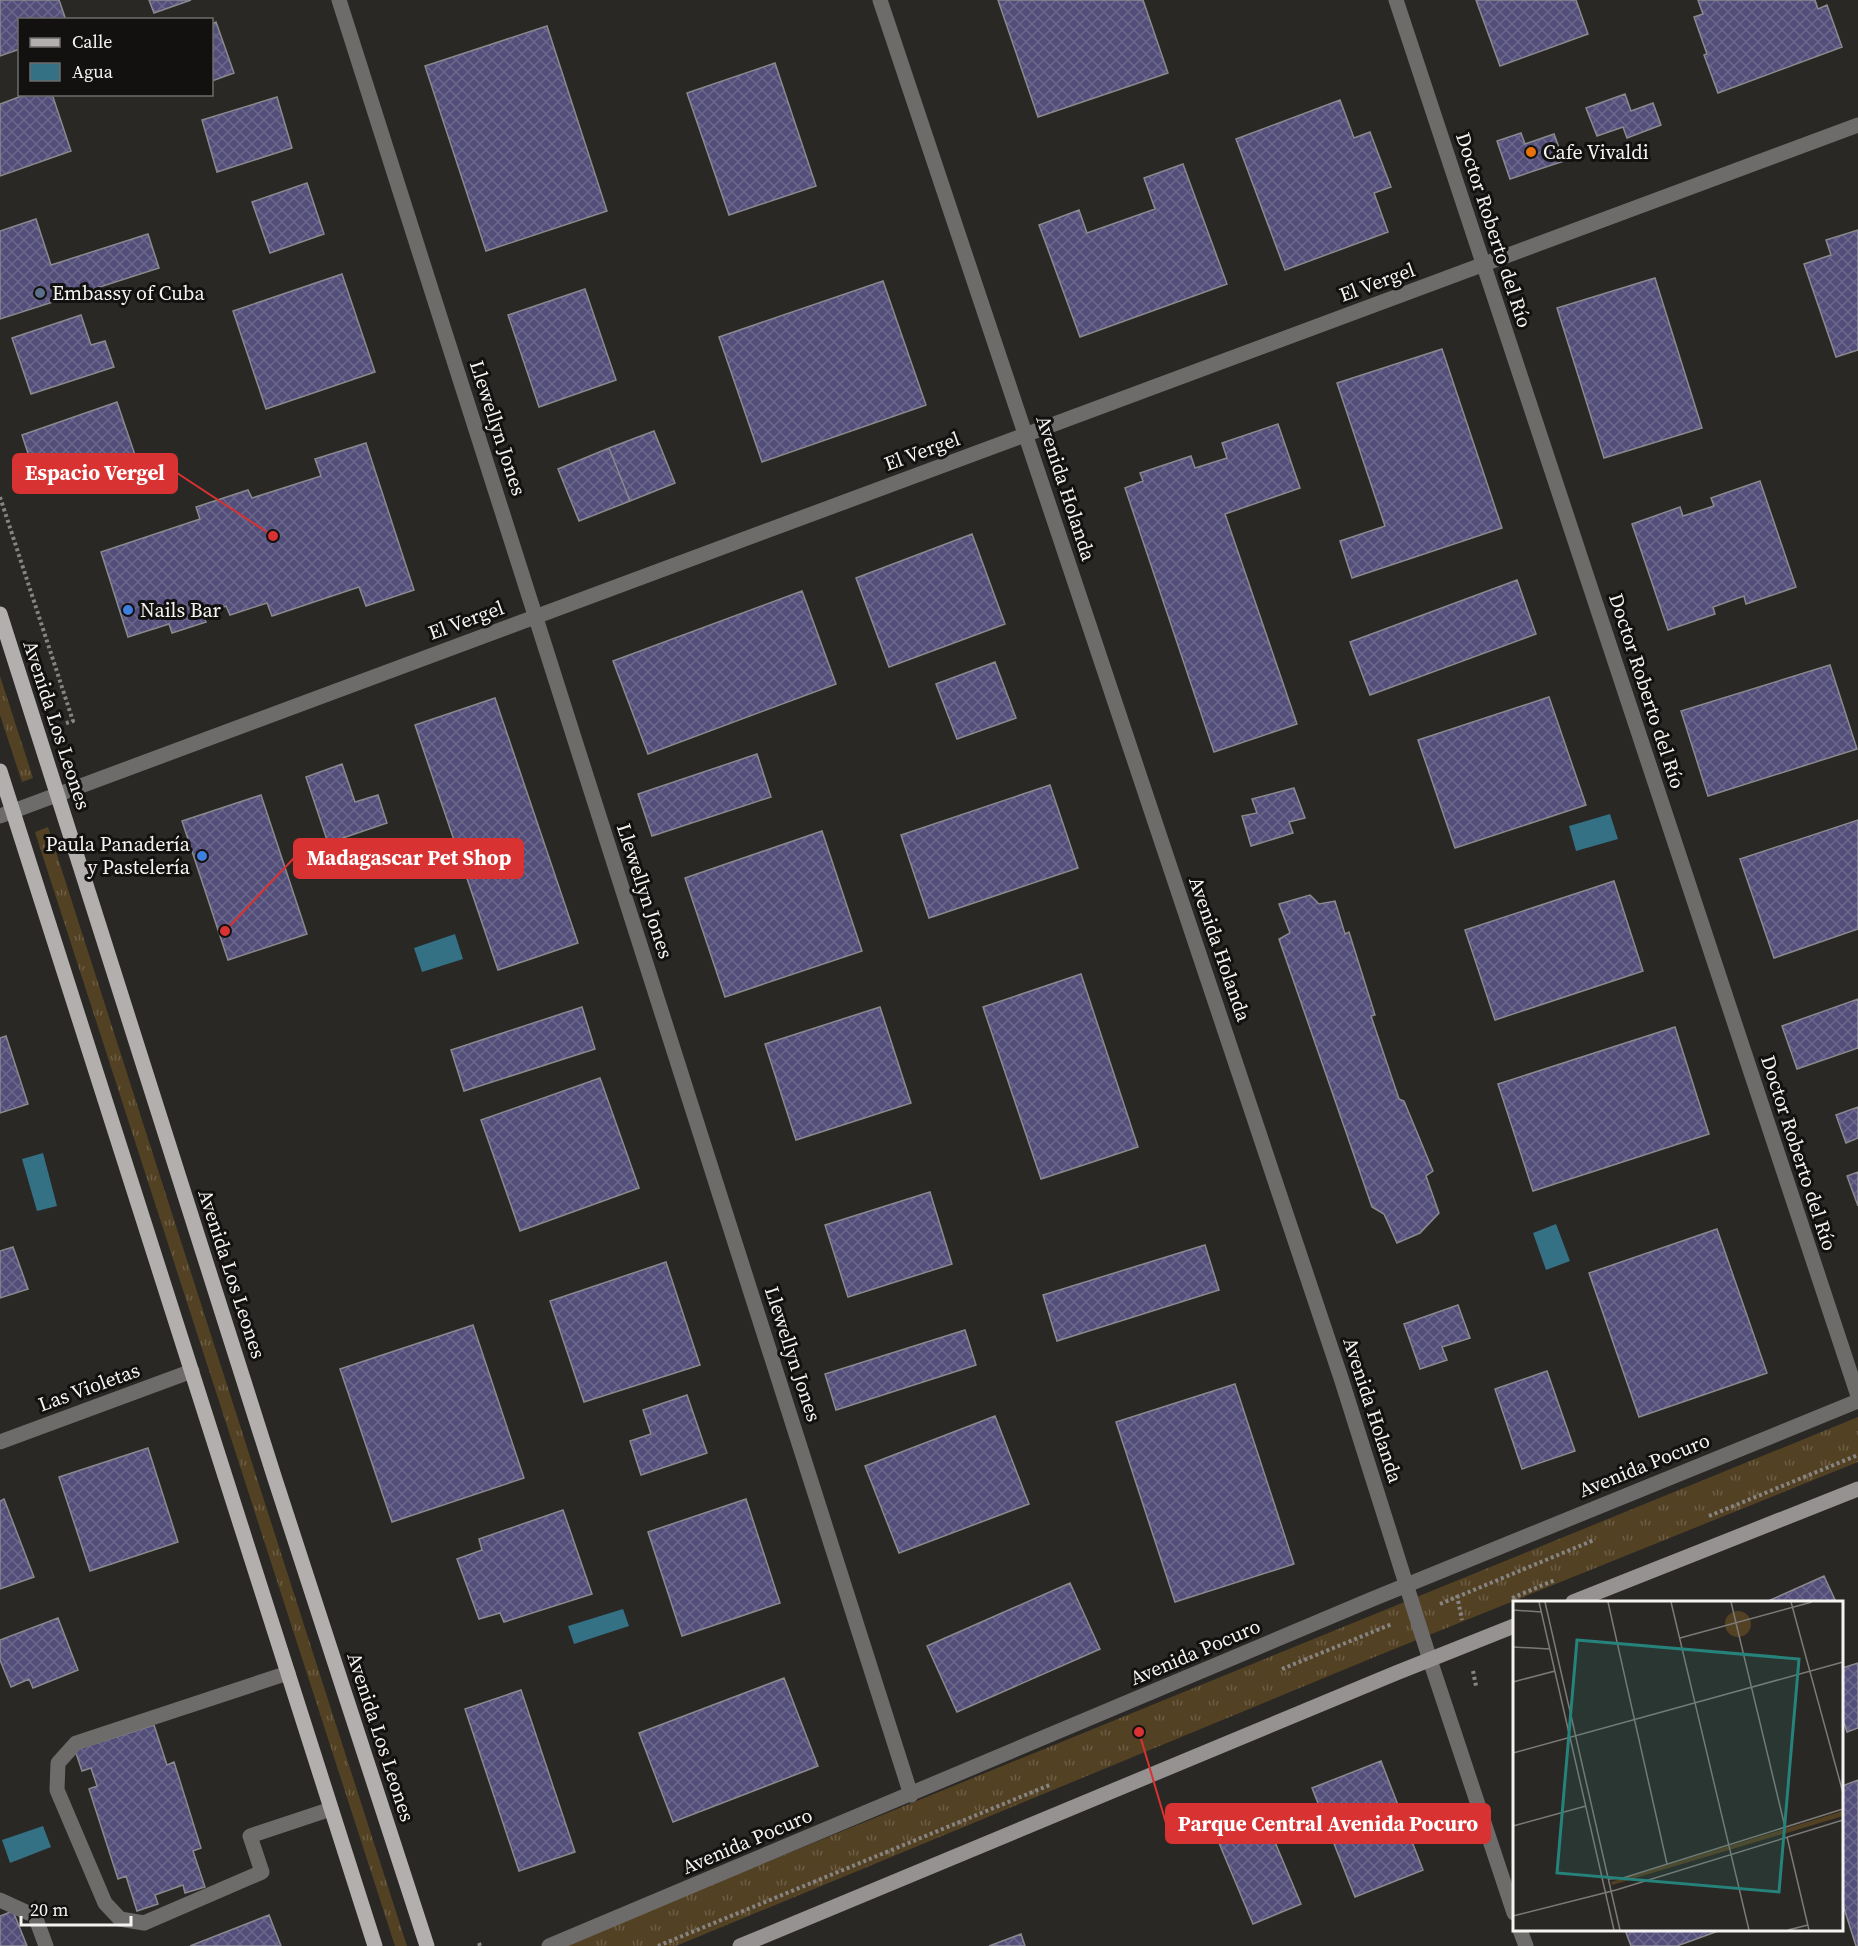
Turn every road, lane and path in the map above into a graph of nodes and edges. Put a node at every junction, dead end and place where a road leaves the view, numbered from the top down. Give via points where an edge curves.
1 (339, 0) edge
2 (880, 0) edge
3 (1396, 0) edge
4 (1858, 125) edge
5 (1483, 264) junction
6 (1026, 434) junction
7 (0, 497) edge
8 (0, 614) edge
9 (536, 617) junction
10 (73, 721) dead end
11 (0, 771) edge
12 (58, 795) junction
13 (6, 813) edge
14 (192, 1371) junction
15 (1858, 1396) edge
16 (1858, 1401) edge
17 (0, 1442) edge
18 (1858, 1489) edge
19 (1447, 1568) junction
20 (1406, 1585) junction
21 (1576, 1601) edge
22 (1513, 1627) edge
23 (1467, 1645) junction
24 (1430, 1660) junction
25 (288, 1673) junction
26 (1476, 1686) dead end
27 (912, 1795) junction
28 (332, 1809) junction
29 (0, 1900) edge
30 (1513, 1907) edge
31 (1521, 1931) edge
32 (46, 1946) edge
33 (375, 1946) edge
34 (427, 1946) edge
35 (549, 1946) edge
36 (740, 1946) edge
37 (1526, 1946) edge

1 - 9 street, Llewellyn Jones
2 - 6 street, Avenida Holanda
3 - 5 street, Doctor Roberto del Río
4 - 5 street, El Vergel
5 - 6 street, El Vergel
5 - 15 street, Doctor Roberto del Río
6 - 9 street, El Vergel
6 - 20 street, Avenida Holanda via 1338,1367
7 - 10 path
8 - 12 main road, Avenida Los Leones
9 - 12 street, El Vergel
9 - 27 street, Llewellyn Jones
11 - 13 main road
12 - 13 street, El Vergel
12 - 34 main road, Avenida Los Leones
13 - 14 main road
14 - 17 street, Las Violetas
14 - 25 main road
16 - 19 street, Avenida Pocuro
18 - 21 main road
19 - 20 street, Avenida Pocuro
19 - 23 path via 1458,1597
20 - 24 street, Avenida Holanda
20 - 27 street, Avenida Pocuro
22 - 23 main road
23 - 24 main road
23 - 26 path
24 - 30 street, Avenida Holanda
24 - 36 main road
25 - 28 main road
25 - 28 street via 75,1743 58,1763 57,1790 105,1903 120,1919 144,1923 262,1872 250,1836
27 - 35 street, Avenida Pocuro
28 - 33 main road
29 - 32 street via 35,1916
31 - 37 street

